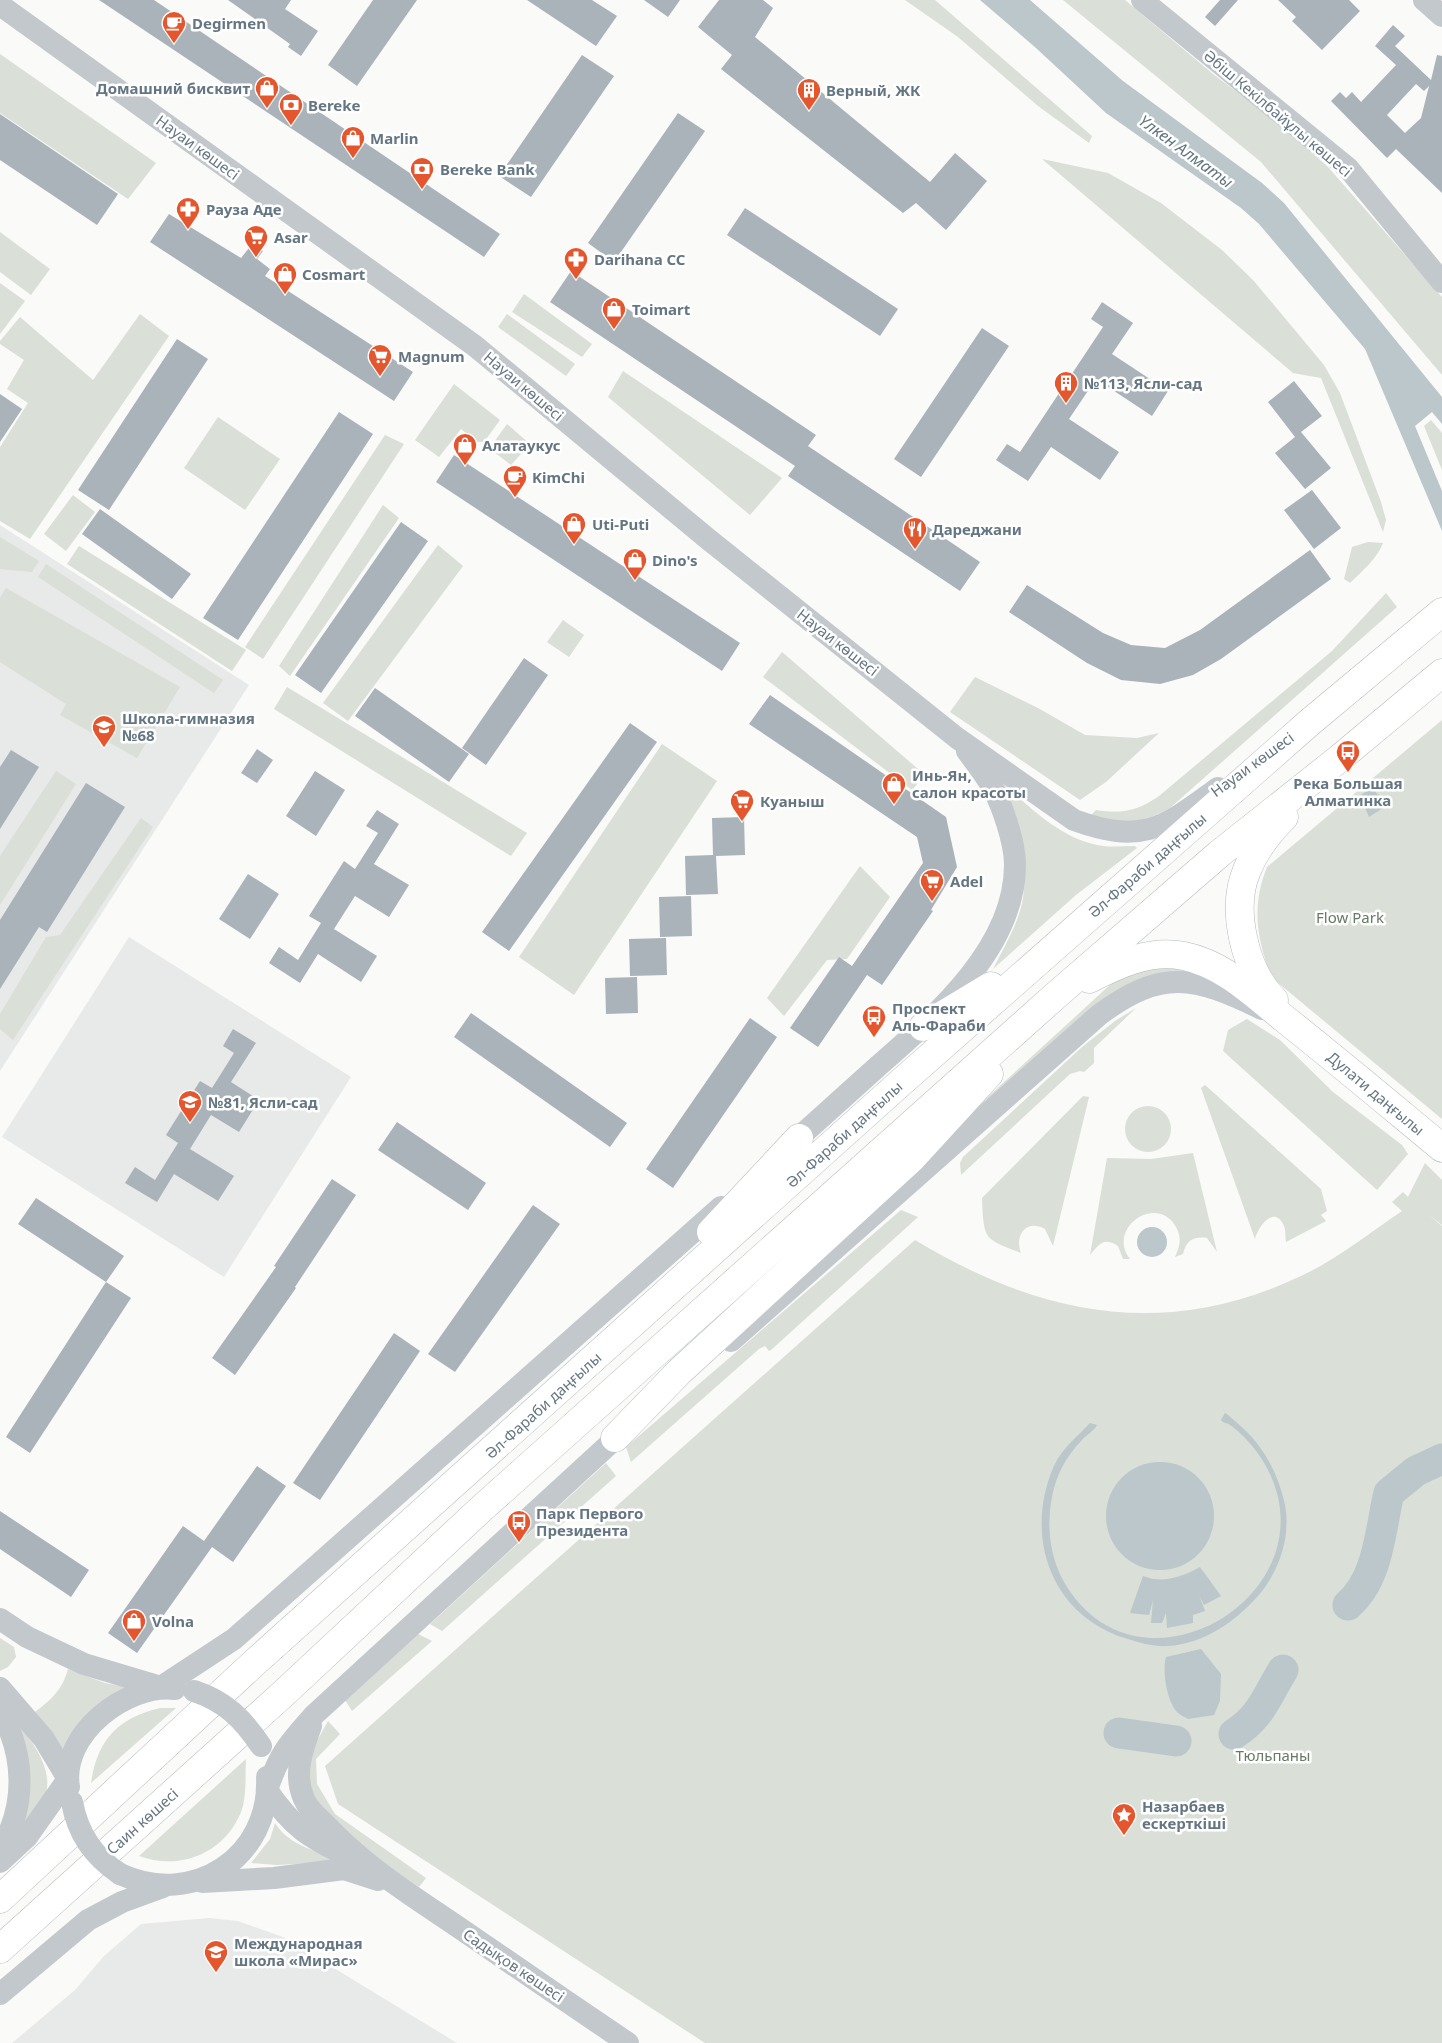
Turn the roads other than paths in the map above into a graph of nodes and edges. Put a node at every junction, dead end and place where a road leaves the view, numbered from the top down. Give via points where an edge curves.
1 (1142, 0) edge
2 (1424, 0) edge
3 (0, 5) edge
4 (1442, 16) edge
5 (1442, 282) edge
6 (1434, 618) edge
7 (1442, 673) edge
8 (1310, 722) junction
9 (957, 738) junction
10 (1340, 758) junction
11 (1050, 950) junction
12 (1054, 997) junction
13 (1287, 1021) junction
14 (922, 1027) junction
15 (1309, 1037) junction
16 (799, 1138) junction
17 (1442, 1148) edge
18 (586, 1367) junction
19 (615, 1438) junction
20 (0, 1620) edge
21 (161, 1687) junction
22 (1, 1697) edge
23 (314, 1715) junction
24 (68, 1779) junction
25 (267, 1790) junction
26 (0, 1849) edge
27 (0, 1862) edge
28 (365, 1863) junction
29 (194, 1882) junction
30 (169, 1885) junction
31 (400, 1888) junction
32 (0, 1899) edge
33 (0, 1949) edge
34 (0, 1994) edge
35 (628, 2043) edge

1 - 5 street, Әбіш Кекілбайұлы көшесі via 1348,168
2 - 4 street
3 - 9 street, Науаи көшесі via 475,346 708,539
6 - 8 main road, Әл-Фараби даңғылы
7 - 10 main road
8 - 9 street, Науаи көшесі via 1181,815 1144,831 1122,833 1074,820
8 - 11 main road, Әл-Фараби даңғылы
9 - 14 street, Науаи көшесі via 991,786 1007,826 1015,863 1013,889 985,957
10 - 12 main road via 1219,854
10 - 15 main road via 1277,824 1255,853 1246,872 1242,896 1241,926 1245,952 1256,976 1268,994
11 - 14 main road
11 - 18 main road, Әл-Фараби даңғылы
12 - 13 main road via 1138,958 1161,954 1183,956 1219,969
12 - 19 main road via 957,1111 910,1159 679,1372
12 - 33 main road, Саин көшесі via 481,1509 284,1693
13 - 15 main road
13 - 19 street via 1210,986 1187,981 1150,986 1122,998 769,1309
14 - 16 street, Әл-Фараби даңғылы
15 - 17 main road, Дулати даңғылы
16 - 18 main road
16 - 21 street, Әл-Фараби даңғылы via 234,1639
18 - 32 main road, Әл-Фараби даңғылы via 253,1664
19 - 23 street
20 - 21 street via 51,1650 84,1664
21 - 24 street via 136,1694 90,1725 75,1748
21 - 25 street, bridge via 194,1691 221,1701 238,1715 261,1746
22 - 24 street via 44,1739
22 - 26 street via 21,1771 10,1834
23 - 25 street via 276,1763
23 - 28 street via 301,1752 300,1789 312,1812
24 - 27 street via 27,1837
24 - 30 street, bridge via 82,1835 94,1853 120,1874 148,1884
25 - 28 street via 282,1813 309,1837
25 - 29 street via 263,1815 252,1838 237,1857 217,1872
28 - 31 street, Садықов көшесі
29 - 30 street
29 - 31 street via 344,1870
30 - 34 street via 122,1902 88,1920
31 - 35 street, Садықов көшесі

